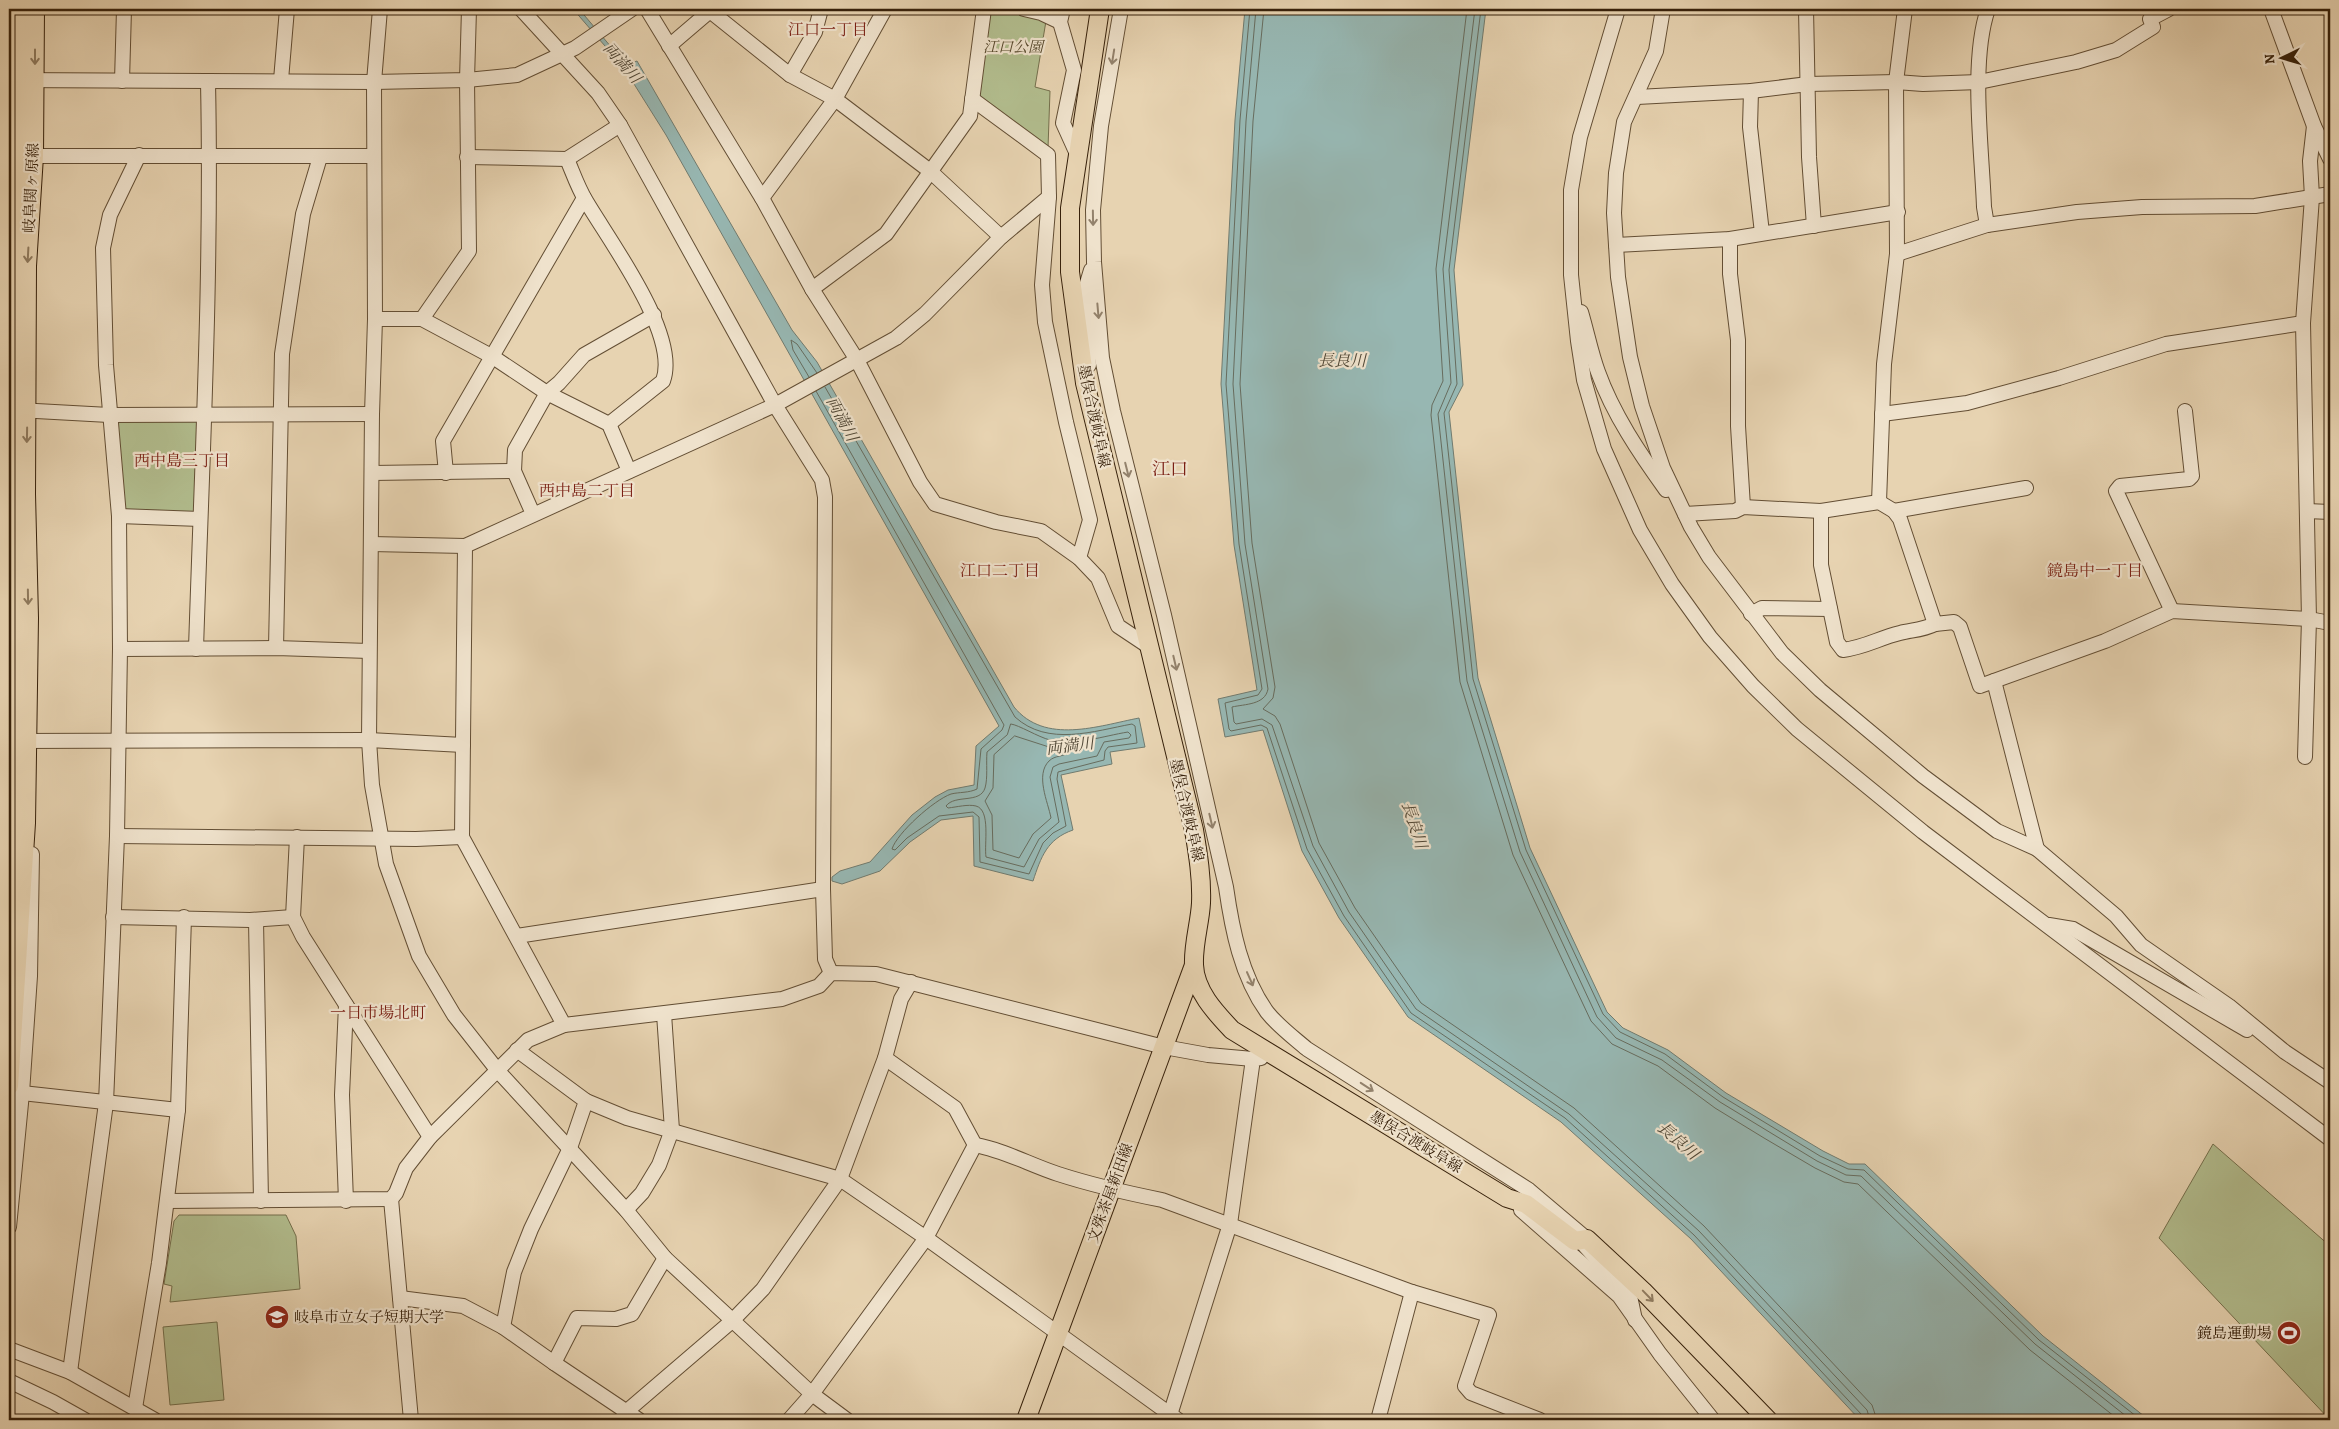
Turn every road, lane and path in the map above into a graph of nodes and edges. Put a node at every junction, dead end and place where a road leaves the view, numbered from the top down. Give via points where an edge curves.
1 (20, 9) edge
2 (35, 9) edge
3 (124, 9) edge
4 (287, 9) edge
5 (380, 9) edge
6 (469, 9) edge
7 (521, 9) edge
8 (632, 9) edge
9 (647, 9) edge
10 (821, 9) edge
11 (885, 9) edge
12 (984, 9) edge
13 (1024, 9) edge
14 (1100, 9) edge
15 (1121, 9) edge
16 (1618, 9) edge
17 (1663, 9) edge
18 (1672, 9) edge
19 (1806, 9) edge
20 (1905, 9) edge
21 (1988, 9) edge
22 (2169, 9) edge
23 (2271, 9) edge
24 (710, 10) edge
25 (1061, 16) edge
26 (1659, 34) junction
27 (669, 46) junction
28 (569, 51) junction
29 (790, 75) junction
30 (281, 80) junction
31 (467, 80) junction
32 (21, 81) edge
33 (122, 81) junction
34 (208, 82) junction
35 (374, 82) junction
36 (1896, 82) junction
37 (1979, 82) junction
38 (1808, 84) junction
39 (1751, 91) junction
40 (1636, 97) junction
41 (835, 99) junction
42 (972, 99) junction
43 (620, 125) junction
44 (2314, 126) junction
45 (1077, 154) junction
46 (139, 155) junction
47 (209, 155) junction
48 (34, 156) junction
49 (320, 156) junction
50 (374, 156) junction
51 (468, 158) junction
52 (567, 159) junction
53 (2330, 159) edge
54 (930, 171) junction
55 (2330, 194) edge
56 (1049, 196) junction
57 (2312, 197) junction
58 (584, 198) junction
59 (762, 198) junction
60 (1898, 212) junction
61 (1987, 225) junction
62 (1814, 226) junction
63 (1762, 233) junction
64 (1001, 237) junction
65 (1730, 239) junction
66 (1616, 245) junction
67 (1897, 254) junction
68 (1094, 262) junction
69 (1571, 275) junction
70 (812, 289) junction
71 (654, 315) junction
72 (375, 319) junction
73 (422, 319) junction
74 (2303, 323) junction
75 (493, 357) junction
76 (854, 362) junction
77 (1085, 383) junction
78 (547, 393) junction
79 (778, 403) junction
80 (2185, 410) dead end
81 (16, 411) edge
82 (206, 413) junction
83 (280, 414) junction
84 (372, 414) junction
85 (1882, 414) junction
86 (109, 415) junction
87 (609, 424) junction
88 (629, 471) junction
89 (514, 472) junction
90 (372, 473) junction
91 (446, 473) junction
92 (2026, 488) dead end
93 (1879, 502) junction
94 (1743, 507) junction
95 (1683, 509) junction
96 (1821, 511) junction
97 (1894, 511) junction
98 (2306, 511) junction
99 (2330, 512) edge
100 (533, 514) junction
101 (119, 516) junction
102 (200, 519) junction
103 (371, 544) junction
104 (466, 546) junction
105 (1079, 558) junction
106 (1830, 609) junction
107 (2172, 611) junction
108 (1752, 614) junction
109 (2309, 619) junction
110 (2330, 623) edge
111 (1935, 624) junction
112 (1148, 646) junction
113 (276, 648) junction
114 (120, 649) junction
115 (196, 649) junction
116 (369, 651) junction
117 (1994, 681) junction
118 (119, 739) junction
119 (369, 740) junction
120 (20, 741) edge
121 (463, 745) junction
122 (2305, 757) dead end
123 (117, 836) junction
124 (297, 837) junction
125 (380, 837) junction
126 (462, 837) junction
127 (2037, 849) junction
128 (9, 862) edge
129 (823, 889) junction
130 (113, 917) junction
131 (184, 917) junction
132 (293, 917) junction
133 (256, 920) junction
134 (2045, 924) junction
135 (517, 936) junction
136 (1194, 965) junction
137 (831, 973) junction
138 (911, 982) junction
139 (347, 1007) junction
140 (664, 1014) junction
141 (564, 1025) junction
142 (1164, 1047) junction
143 (517, 1050) junction
144 (2285, 1052) junction
145 (1276, 1057) junction
146 (885, 1058) junction
147 (1253, 1059) junction
148 (498, 1071) junction
149 (2330, 1081) edge
150 (14, 1082) edge
151 (586, 1101) junction
152 (106, 1103) junction
153 (178, 1110) junction
154 (672, 1130) junction
155 (430, 1137) junction
156 (2330, 1139) edge
157 (975, 1145) junction
158 (570, 1148) junction
159 (840, 1179) junction
160 (1111, 1188) junction
161 (1507, 1198) junction
162 (391, 1199) junction
163 (167, 1201) junction
164 (261, 1201) junction
165 (346, 1201) junction
166 (626, 1210) junction
167 (1230, 1224) junction
168 (9, 1227) edge
169 (926, 1238) junction
170 (1587, 1239) junction
171 (666, 1258) junction
172 (1412, 1292) junction
173 (400, 1298) junction
174 (1635, 1320) junction
175 (732, 1321) junction
176 (503, 1327) junction
177 (1060, 1333) junction
178 (9, 1349) edge
179 (554, 1363) junction
180 (70, 1372) junction
181 (9, 1382) edge
182 (812, 1394) junction
183 (1703, 1407) junction
184 (135, 1408) junction
185 (624, 1416) edge
186 (1174, 1418) edge
187 (85, 1420) edge
188 (154, 1420) edge
189 (411, 1420) edge
190 (639, 1420) edge
191 (789, 1420) edge
192 (847, 1420) edge
193 (1026, 1420) edge
194 (1378, 1420) edge
195 (1540, 1420) edge
196 (1696, 1420) edge
197 (1714, 1420) edge
198 (1768, 1420) edge

1 - 32 main road, 岐阜関ヶ原線
2 -> 32 main road, 岐阜関ヶ原線
3 - 33 street
4 - 30 street
5 - 35 street
6 - 31 street
7 - 28 street
8 - 28 street
9 - 27 street
10 - 29 street via 815,32
11 - 41 street
12 - 42 street
13 - 25 street
14 - 45 main road, 墨俣合渡岐阜線
15 -> 68 street via 1096,169
16 - 69 street via 1580,137 1571,190
17 - 26 street
18 - 26 street
19 - 38 street
20 - 36 street
21 - 37 street via 1982,26
22 - 37 street via 2150,19 2153,27 2116,50 2076,62
23 - 44 street
24 - 27 street
24 - 29 street
25 - 45 street via 1074,70 1063,123
26 - 40 street via 1656,51
27 - 59 street
28 - 31 street via 517,75
28 - 43 street
29 - 41 street
30 - 34 street
30 - 35 street
31 - 35 street
31 - 51 street
32 - 33 street
32 - 48 main road, 岐阜関ヶ原線
32 - 81 main road, 岐阜関ヶ原線 via 16,154
33 - 34 street
34 - 47 street
35 - 50 street
36 - 37 street
36 - 38 street
36 - 60 street
37 - 61 street
38 - 39 street
38 - 62 street
39 - 40 street
39 - 63 street via 1750,127
40 - 66 street via 1624,122 1616,173
41 - 54 street
41 - 59 street
42 - 54 street via 970,116
42 - 56 street via 1048,155
43 - 52 street
43 - 79 street
44 - 53 street
44 - 57 street via 2310,161
45 - 77 main road, 墨俣合渡岐阜線 via 1070,208 1070,272
46 - 47 street
46 - 48 street
46 - 86 street via 110,215 103,248
47 - 49 street
47 - 82 street
48 -> 81 main road, 岐阜関ヶ原線
49 - 50 street
49 - 83 street via 303,214 282,354
50 - 72 street
51 - 52 street
51 - 73 street via 469,251
52 - 58 street
54 - 64 street
54 - 70 street via 886,234
55 - 57 street
56 - 64 street
56 - 105 street via 1042,285 1045,322 1090,520
57 - 61 street via 2255,206 2077,212
57 - 74 street
58 - 71 street
58 - 75 street
59 - 70 street
60 - 62 street
60 - 67 street
61 - 67 street
62 - 63 street
63 - 65 street
64 - 76 street via 925,314 896,338
65 - 66 street
65 - 94 street via 1730,274 1738,340 1738,426
66 - 95 street via 1634,373 1663,468
67 - 85 street via 1884,364
68 - 77 street via 1085,290 1089,370
68 -> 170 street via 1102,358 1112,411 1164,615 1226,887 1232,929 1254,987 1267,1011 1307,1048 1529,1190
69 - 95 street via 1598,372 1612,402 1638,450
69 - 134 street via 1584,380 1604,449 1640,530 1672,584 1710,637 1797,729 1923,832
70 - 76 street
71 - 78 street via 584,355
71 - 87 street via 663,342 663,382
72 - 73 street
72 - 84 street
73 - 75 street
74 - 85 street via 2166,344 1967,403
74 - 98 street
75 - 78 street
75 - 91 street via 443,441
76 - 79 street
76 - 105 street via 935,504 1041,531
77 - 112 main road, 墨俣合渡岐阜線
78 - 87 street
78 - 89 street via 515,450
79 - 88 street
79 - 129 street via 822,480 825,497
80 - 107 street via 2192,476 2189,479 2120,486 2116,491
81 - 86 street
81 - 120 main road, 岐阜関ヶ原線 via 26,494 29,618
82 - 83 street
82 - 86 street
82 - 102 street
83 - 84 street
83 - 113 street
84 - 90 street
85 - 93 street
86 - 101 street
87 - 88 street
88 - 100 street
89 - 91 street
89 - 100 street
90 - 91 street
90 - 103 street
92 - 97 street
93 - 96 street
93 - 97 street
94 - 95 street via 1735,511
94 - 96 street
95 - 108 street via 1709,557
96 - 106 street via 1821,565
97 - 111 street via 1900,519
98 - 99 street
98 - 109 street
100 - 104 street
101 - 102 street
101 - 114 street
102 - 115 street
103 - 104 street
103 - 116 street
104 - 121 street
105 - 112 street via 1098,578 1118,626
106 - 108 street via 1762,608
106 - 111 street via 1837,642 1843,650 1863,647 1900,633 1924,630
107 - 109 street
107 - 117 street via 2104,641
108 - 127 street via 1782,653 1820,690 1923,776 1996,831
109 - 110 street
109 - 122 street
111 - 117 street via 1954,622 1960,627 1980,686
112 - 136 main road, 墨俣合渡岐阜線 via 1194,830 1201,875
113 - 115 street
113 - 116 street
114 - 115 street
114 - 118 street
116 - 119 street
117 - 127 street
118 - 119 street
118 - 120 street
118 - 123 street
119 - 121 street
119 - 125 street
120 - 128 main road, 岐阜関ヶ原線
120 - 150 main road, 岐阜関ヶ原線 via 26,823
120 - 150 street via 30,976
121 - 126 street
123 - 124 street
123 - 130 street
124 - 125 street
124 - 132 street
125 - 126 street
125 - 148 street via 386,864 419,956 454,1015
126 - 135 street
127 - 144 street via 2116,916 2141,946 2229,1006
129 - 135 street
129 - 137 street via 825,959
130 - 131 street
130 - 152 street
131 - 133 street
131 - 153 street
132 - 133 street
132 - 139 street
133 - 164 street
134 - 144 street via 2074,930
134 - 156 street
135 - 141 street
136 - 142 main road, 文殊茶屋新田線
136 - 145 main road, 墨俣合渡岐阜線 via 1201,992 1216,1013 1232,1030
137 - 138 street via 876,974
137 - 140 street via 819,986 782,999
138 - 142 street
138 - 146 street via 901,999
139 - 155 street
139 - 165 street via 342,1095
140 - 141 street
140 - 154 street
141 - 143 street via 528,1040
142 - 147 street
142 - 160 main road, 文殊茶屋新田線
143 - 148 street
143 - 151 street
144 - 149 street
145 - 147 street
145 - 161 main road, 墨俣合渡岐阜線
146 - 157 street via 955,1108
146 - 159 street
147 - 167 street
148 - 155 street
148 - 158 street
150 - 152 street
150 - 168 street
151 - 154 street via 627,1118
151 - 158 street
152 - 153 street
152 - 180 street
153 - 163 street
154 - 159 street
154 - 166 street via 659,1165 642,1193
155 - 162 street via 406,1168
157 - 160 street via 993,1148 1058,1174
157 - 169 street
158 - 166 street
158 - 176 street via 514,1272
159 - 169 street
159 - 175 street via 763,1289
160 - 167 street via 1162,1200
160 - 177 main road, 文殊茶屋新田線
161 - 170 main road, 墨俣合渡岐阜線 via 1526,1204 1575,1241
161 - 174 street via 1618,1296
162 - 165 street
162 - 173 street
163 - 164 street
163 - 184 street
164 - 165 street
166 - 171 street
167 - 172 street
167 - 186 street
169 - 177 street
169 - 182 street
170 - 174 street via 1585,1246 1630,1296
170 -> 198 main road, 墨俣合渡岐阜線 via 1643,1291
171 - 175 street
171 - 179 street via 632,1314 616,1319 577,1318
172 - 194 street
172 - 195 street via 1488,1315 1465,1386 1471,1393
173 - 176 street via 462,1306
173 - 189 street
174 - 183 street
175 - 182 street
175 - 185 street
176 - 179 street
177 - 186 street
177 - 193 main road, 文殊茶屋新田線
178 - 180 street
179 - 185 street
180 - 184 street
181 - 187 street
182 - 191 street
182 - 192 street
183 - 196 street
183 - 197 street
184 - 188 street
185 - 190 street

